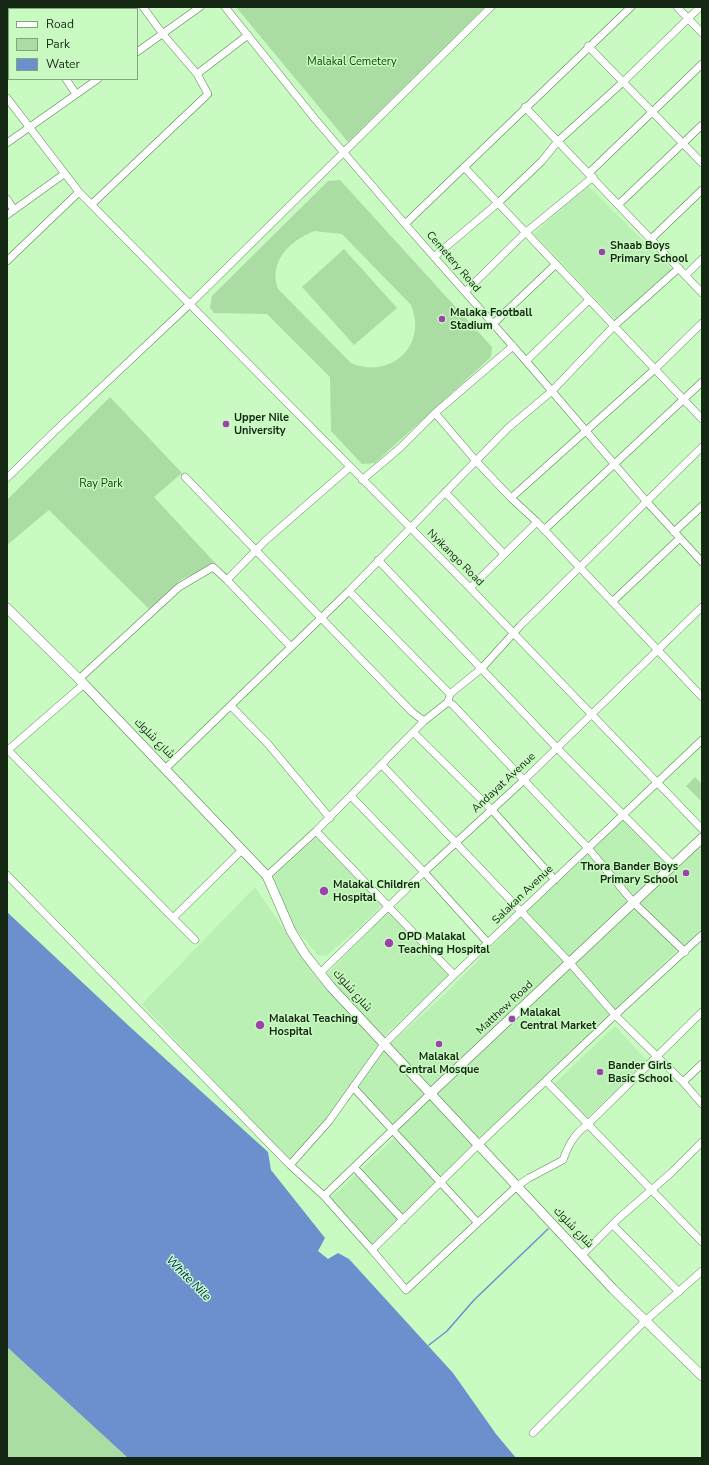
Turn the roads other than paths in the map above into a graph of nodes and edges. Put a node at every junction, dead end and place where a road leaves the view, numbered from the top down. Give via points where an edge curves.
1 (143, 7) edge
2 (200, 7) edge
3 (226, 7) edge
4 (491, 7) edge
5 (631, 7) edge
6 (677, 7) edge
7 (700, 7) edge
8 (687, 19) junction
9 (702, 33) edge
10 (162, 34) junction
11 (248, 35) junction
12 (588, 46) junction
13 (138, 51) edge
14 (702, 64) edge
15 (197, 74) junction
16 (67, 80) edge
17 (97, 80) edge
18 (622, 83) junction
19 (76, 94) junction
20 (7, 98) edge
21 (525, 107) junction
22 (651, 112) junction
23 (702, 125) edge
24 (30, 127) junction
25 (558, 141) junction
26 (7, 143) edge
27 (682, 144) junction
28 (346, 152) junction
29 (702, 164) edge
30 (464, 167) junction
31 (64, 174) junction
32 (591, 175) junction
33 (702, 190) edge
34 (79, 192) junction
35 (7, 199) edge
36 (498, 203) junction
37 (92, 204) junction
38 (619, 204) junction
39 (14, 210) junction
40 (7, 215) edge
41 (405, 224) junction
42 (525, 233) junction
43 (651, 239) junction
44 (434, 257) junction
45 (702, 258) edge
46 (7, 261) edge
47 (556, 264) junction
48 (679, 268) junction
49 (686, 275) junction
50 (465, 292) junction
51 (702, 293) edge
52 (589, 300) junction
53 (191, 303) junction
54 (702, 323) edge
55 (493, 324) junction
56 (614, 326) junction
57 (513, 346) junction
58 (526, 361) junction
59 (655, 369) junction
60 (702, 382) edge
61 (552, 391) junction
62 (684, 399) junction
63 (435, 413) junction
64 (702, 418) edge
65 (586, 431) junction
66 (702, 447) edge
67 (476, 461) junction
68 (614, 463) junction
69 (350, 467) junction
70 (185, 476) dead end
71 (7, 478) edge
72 (362, 480) junction
73 (445, 492) junction
74 (511, 498) junction
75 (646, 501) junction
76 (702, 506) edge
77 (537, 522) junction
78 (410, 527) junction
79 (544, 530) junction
80 (677, 535) junction
81 (256, 550) junction
82 (504, 554) junction
83 (378, 560) junction
84 (702, 562) edge
85 (579, 567) junction
86 (226, 580) junction
87 (470, 588) junction
88 (349, 591) junction
89 (612, 602) junction
90 (702, 607) edge
91 (7, 608) edge
92 (321, 619) junction
93 (513, 633) junction
94 (291, 647) junction
95 (658, 649) junction
96 (482, 668) junction
97 (82, 681) junction
98 (450, 694) junction
99 (702, 697) edge
100 (448, 702) junction
101 (231, 706) junction
102 (591, 715) junction
103 (424, 721) junction
104 (414, 733) junction
105 (702, 740) edge
106 (557, 748) junction
107 (382, 765) junction
108 (166, 768) junction
109 (523, 781) junction
110 (657, 782) junction
111 (350, 796) junction
112 (492, 810) junction
113 (622, 815) junction
114 (330, 818) junction
115 (702, 829) edge
116 (316, 831) junction
117 (702, 838) edge
118 (456, 843) junction
119 (588, 848) junction
120 (241, 851) junction
121 (673, 865) junction
122 (424, 872) junction
123 (7, 875) edge
124 (267, 876) junction
125 (555, 880) junction
126 (633, 902) junction
127 (388, 907) junction
128 (522, 912) junction
129 (173, 918) junction
130 (702, 936) edge
131 (195, 940) dead end
132 (488, 943) junction
133 (685, 952) junction
134 (570, 963) junction
135 (320, 973) junction
136 (454, 975) junction
137 (702, 1012) edge
138 (615, 1015) junction
139 (384, 1044) junction
140 (656, 1057) junction
141 (702, 1064) edge
142 (546, 1081) junction
143 (683, 1082) junction
144 (353, 1087) junction
145 (431, 1094) junction
146 (702, 1104) edge
147 (587, 1125) junction
148 (393, 1131) junction
149 (702, 1142) edge
150 (478, 1145) junction
151 (290, 1165) junction
152 (355, 1168) junction
153 (440, 1182) junction
154 (517, 1186) junction
155 (650, 1190) junction
156 (324, 1196) junction
157 (403, 1220) junction
158 (477, 1222) junction
159 (613, 1225) junction
160 (702, 1242) edge
161 (372, 1250) junction
162 (582, 1255) junction
163 (702, 1271) edge
164 (679, 1292) junction
165 (645, 1321) junction
166 (701, 1372) edge
167 (533, 1433) dead end

1 - 10 street
2 - 10 street
3 - 11 street, Cemetery Road
4 - 28 street
5 - 12 street
6 - 8 street
7 - 8 street
8 - 9 street
8 - 18 street
10 - 13 street
10 - 15 street
11 - 15 street
11 - 28 street, Cemetery Road
12 - 18 street
12 - 21 street
14 - 22 street
15 - 37 street via 208,94
16 - 19 street
17 - 19 street
18 - 22 street
18 - 25 street
19 - 24 street
20 - 24 street, Nyikango Road
21 - 25 street
21 - 30 street
22 - 27 street
22 - 32 street
23 - 27 street
24 - 26 street
24 - 31 street, Nyikango Road
25 - 32 street
25 - 36 street via 542,162
27 - 29 street
27 - 38 street
28 - 41 street, Cemetery Road
28 - 53 street
30 - 36 street
30 - 41 street
31 - 34 street, Nyikango Road
31 - 39 street
32 - 38 street
32 - 42 street
33 - 43 street
34 - 37 street, Nyikango Road
34 - 46 street
35 - 39 street
36 - 42 street
36 - 44 street
37 - 53 street, Nyikango Road
38 - 43 street
39 - 40 street
41 - 44 street, Cemetery Road
42 - 47 street
42 - 50 street
43 - 48 street
44 - 50 street, Cemetery Road
45 - 49 street
47 - 52 street
47 - 55 street
48 - 49 street
48 - 56 street
49 - 51 street
50 - 55 street, Cemetery Road
52 - 56 street
52 - 58 street
53 - 69 street, Nyikango Road
53 - 71 street
54 - 59 street
55 - 57 street, Cemetery Road
56 - 59 street
56 - 61 street
57 - 58 street, Cemetery Road
57 - 63 street
58 - 61 street, Cemetery Road
59 - 62 street
59 - 65 street
60 - 62 street
61 - 65 street, Cemetery Road
61 - 67 street via 508,428
62 - 64 street
62 - 68 street
63 - 67 street
63 - 72 street via 400,448
65 - 68 street, Cemetery Road
65 - 74 street
66 - 75 street
67 - 73 street
67 - 74 street
68 - 75 street, Cemetery Road
68 - 79 street
69 - 72 street, Nyikango Road
69 - 81 street
70 - 81 street
72 - 78 street, Nyikango Road
73 - 78 street
73 - 82 street
74 - 77 street
75 - 80 street, Cemetery Road
75 - 85 street
76 - 80 street
77 - 79 street
77 - 82 street
78 - 83 street
78 - 87 street, Nyikango Road
79 - 85 street
80 - 84 street, Cemetery Road
80 - 89 street
81 - 86 street
81 - 92 street
82 - 87 street
83 - 88 street
83 - 96 street
85 - 89 street
85 - 93 street
86 - 94 street
86 - 97 street via 213,568 179,587
87 - 93 street, Nyikango Road
88 - 92 street
88 - 98 street
89 - 95 street
90 - 95 street, Andayat Avenue
91 - 97 street, شارع شلوك
92 - 94 street
92 - 103 street via 412,712
93 - 96 street
93 - 102 street, Nyikango Road
94 - 101 street
95 - 99 street
95 - 102 street, Andayat Avenue
96 - 98 street
96 - 106 street
97 - 108 street, شارع شلوك
97 - 129 street via 8,750
98 - 100 street
100 - 103 street
100 - 109 street
101 - 108 street
101 - 114 street via 268,744
102 - 106 street, Andayat Avenue
102 - 110 street, Nyikango Road
103 - 104 street
104 - 107 street
104 - 112 street
105 - 110 street, Salakan Avenue
106 - 109 street, Andayat Avenue
106 - 113 street
107 - 111 street
107 - 118 street
108 - 120 street, شارع شلوك
109 - 112 street, Andayat Avenue
109 - 119 street
110 - 113 street, Salakan Avenue
110 - 115 street, Nyikango Road
111 - 114 street
111 - 122 street
112 - 118 street, Andayat Avenue
112 - 125 street
113 - 119 street, Salakan Avenue
113 - 121 street
114 - 116 street
116 - 124 street
116 - 127 street
117 - 121 street, Matthew Road
118 - 122 street, Andayat Avenue
118 - 128 street
119 - 125 street, Salakan Avenue
119 - 126 street
120 - 124 street, شارع شلوك
120 - 129 street
121 - 126 street, Matthew Road
122 - 127 street, Andayat Avenue
122 - 132 street
123 - 151 street
124 - 135 street, شارع شلوك via 291,931
125 - 128 street, Salakan Avenue
126 - 133 street
126 - 134 street, Matthew Road
127 - 135 street, Andayat Avenue
127 - 136 street
128 - 132 street, Salakan Avenue
128 - 134 street
129 - 131 street
130 - 133 street
132 - 136 street, Salakan Avenue
133 - 138 street
134 - 138 street
134 - 145 street, Matthew Road
135 - 139 street, شارع شلوك
136 - 139 street, Salakan Avenue
137 - 140 street
138 - 140 street
138 - 142 street
139 - 144 street, Salakan Avenue
139 - 145 street, شارع شلوك
140 - 143 street
140 - 147 street
141 - 143 street
142 - 147 street
142 - 150 street
143 - 146 street
144 - 148 street
144 - 151 street, Salakan Avenue via 329,1121
145 - 148 street, Matthew Road
145 - 150 street, شارع شلوك
147 - 154 street via 579,1130 570,1143 563,1160
147 - 155 street
148 - 152 street, Matthew Road
148 - 153 street
149 - 155 street
150 - 153 street
150 - 154 street, شارع شلوك
151 - 156 street
152 - 156 street, Matthew Road
152 - 157 street
153 - 157 street
153 - 158 street
154 - 158 street
154 - 162 street, شارع شلوك
155 - 159 street
155 - 160 street
156 - 161 street
157 - 161 street
158 - 161 street via 406,1290
159 - 162 street
159 - 164 street
162 - 165 street, شارع شلوك
163 - 164 street
164 - 165 street
165 - 166 street, شارع شلوك
165 - 167 street

